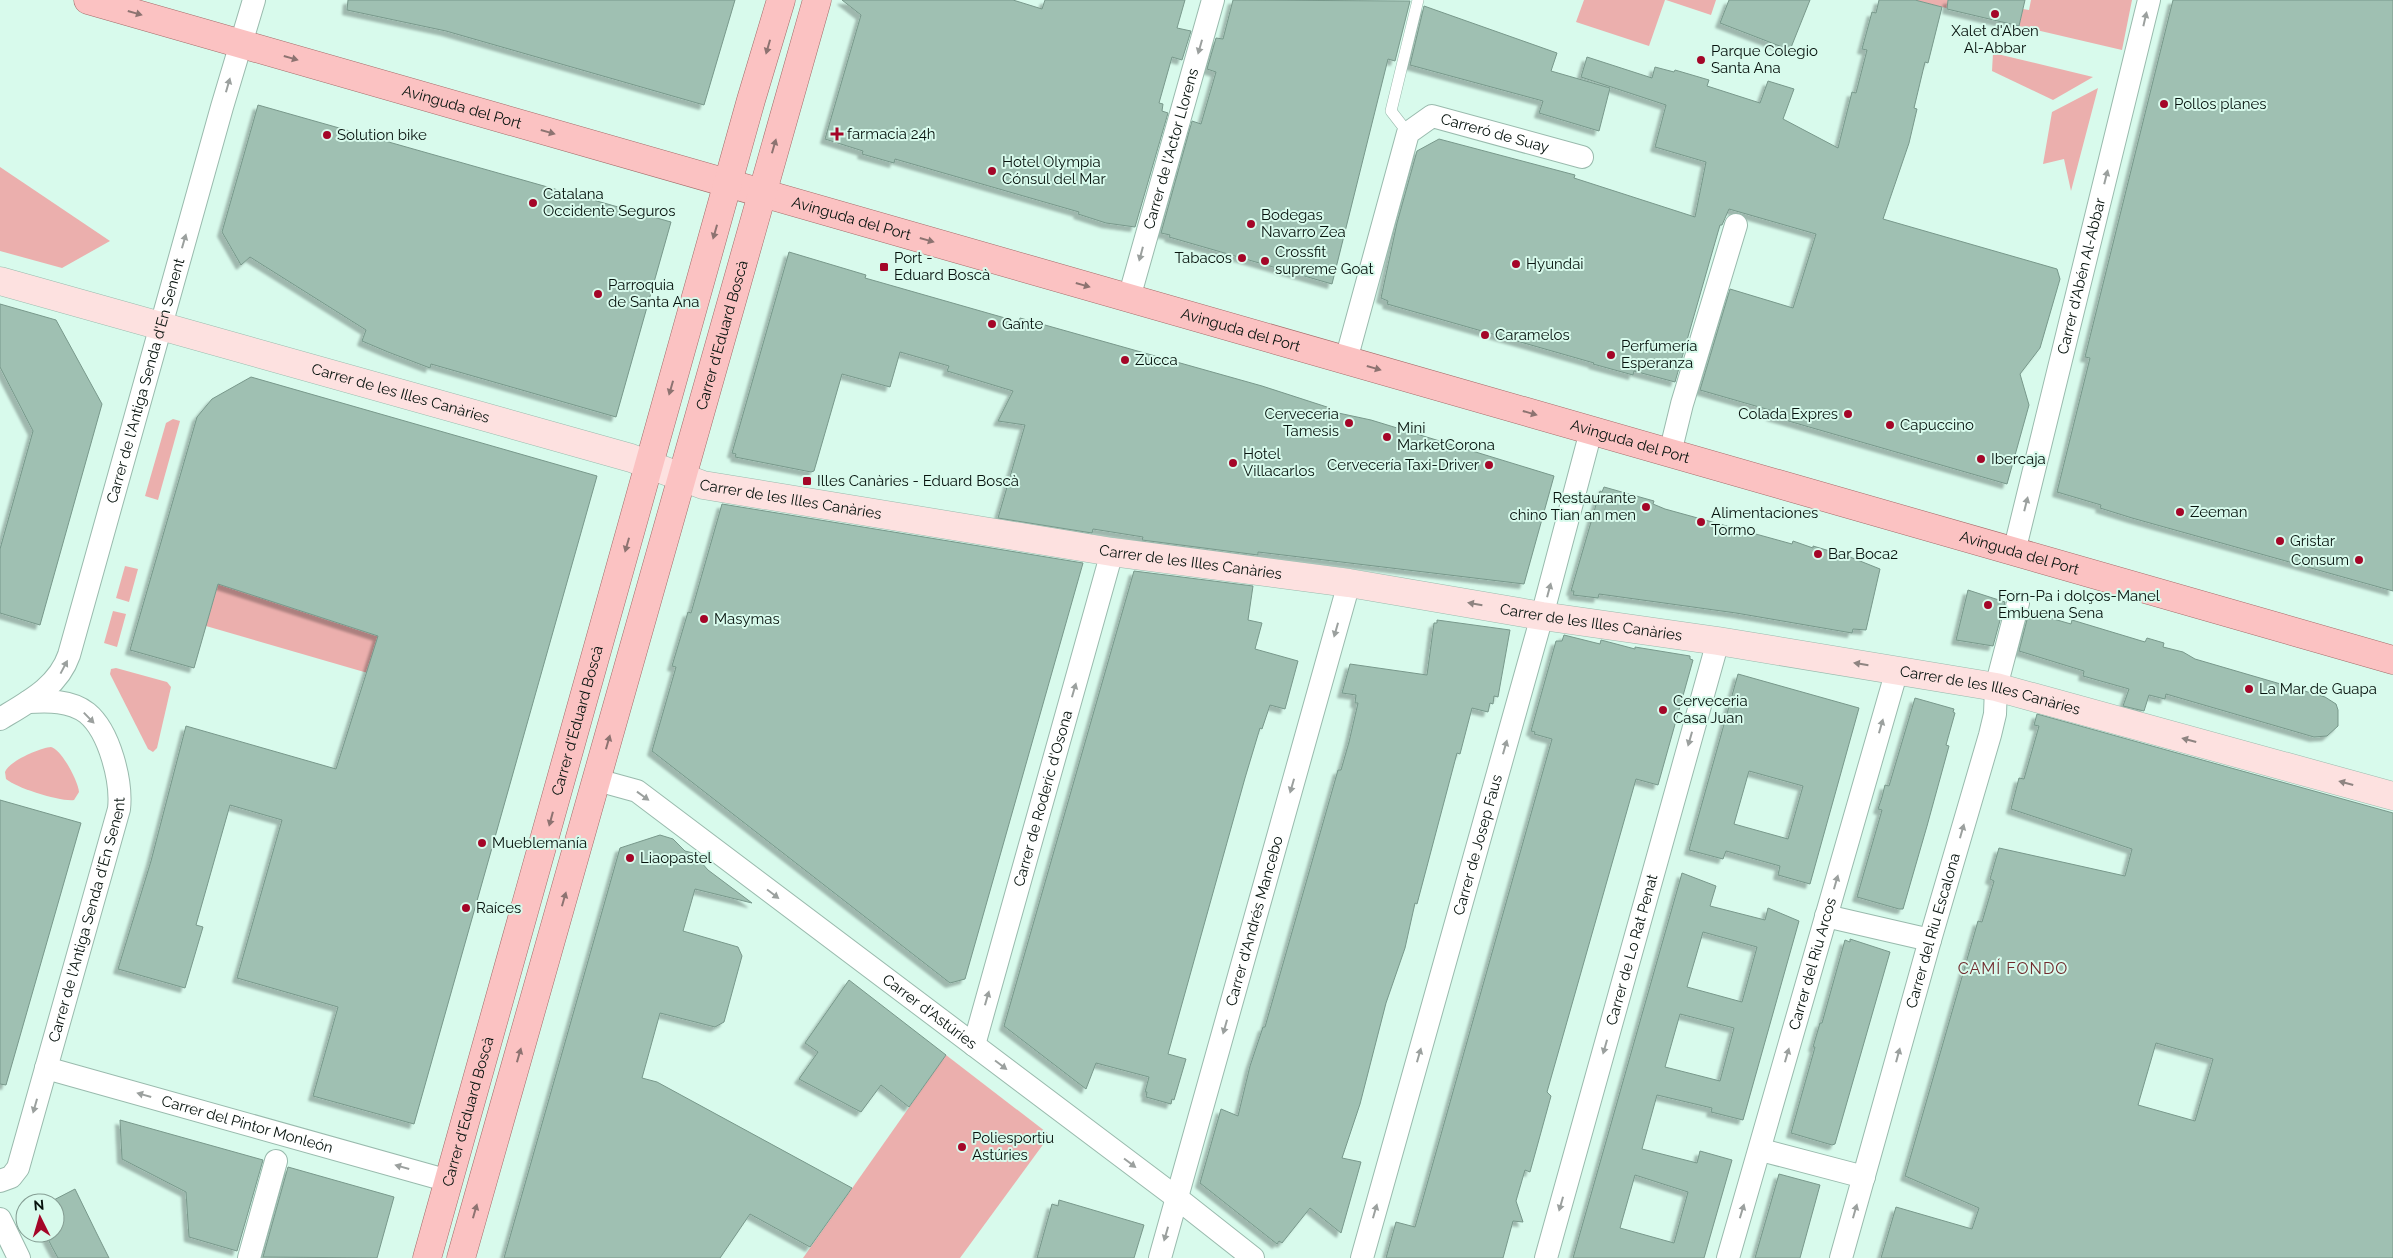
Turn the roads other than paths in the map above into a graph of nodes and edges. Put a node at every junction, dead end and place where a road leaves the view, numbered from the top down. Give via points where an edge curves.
1 (88, 0) edge
2 (254, 0) edge
3 (781, 0) edge
4 (817, 0) edge
5 (1213, 0) edge
6 (1418, 0) edge
7 (2149, 0) edge
8 (240, 44) junction
9 (1408, 133) junction
10 (1582, 157) dead end
11 (728, 185) junction
12 (760, 193) junction
13 (1736, 225) dead end
14 (0, 281) edge
15 (1129, 298) junction
16 (160, 327) junction
17 (1346, 360) junction
18 (1592, 430) junction
19 (1670, 453) junction
20 (649, 465) junction
21 (682, 477) junction
22 (1112, 552) junction
23 (2014, 552) junction
24 (1349, 583) junction
25 (2018, 603) dead end
26 (1542, 616) junction
27 (1718, 641) junction
28 (2393, 660) edge
29 (1897, 670) junction
30 (1996, 687) junction
31 (28, 702) junction
32 (0, 719) edge
33 (597, 780) junction
34 (2393, 796) edge
35 (1826, 916) junction
36 (1930, 940) junction
37 (974, 1045) junction
38 (46, 1068) junction
39 (1761, 1150) junction
40 (276, 1161) dead end
41 (1864, 1177) junction
42 (449, 1180) junction
43 (0, 1181) edge
44 (1177, 1198) junction
45 (0, 1219) edge
46 (19, 1258) edge
47 (249, 1258) edge
48 (427, 1258) edge
49 (461, 1258) edge
50 (1160, 1258) edge
51 (1253, 1258) edge
52 (1362, 1258) edge
53 (1546, 1258) edge
54 (1728, 1258) edge
55 (1841, 1258) edge

1 -> 8 main road, Avinguda del Port
2 - 8 street, Carrer de l'Antiga Senda d'En Senent
3 -> 11 main road, Carrer d'Eduard Boscà
12 -> 4 main road, Carrer d'Eduard Boscà
5 -> 15 street, Carrer de l'Actor Llorens
6 - 9 lane via 1391,111
23 -> 7 street, Carrer d'Abén Al-Abbar
8 -> 11 main road, Avinguda del Port
16 -> 8 street, Carrer de l'Antiga Senda d'En Senent
9 - 10 street, Carreró de Suay via 1432,116
9 - 17 street
11 - 12 main road, Avinguda del Port
11 -> 20 main road, Carrer d'Eduard Boscà
12 -> 15 main road, Avinguda del Port
12 - 21 main road, Carrer d'Eduard Boscà
13 - 19 street
14 - 16 street, Carrer de les Illes Canàries
15 - 17 main road, Avinguda del Port
16 - 20 street, Carrer de les Illes Canàries
31 -> 16 street, Carrer de l'Antiga Senda d'En Senent via 50,686 64,670 70,655
17 -> 18 main road, Avinguda del Port
18 - 19 main road, Avinguda del Port
26 -> 18 street, Carrer de Josep Faus
19 - 23 main road, Avinguda del Port
20 - 21 street, Carrer de les Illes Canàries
20 -> 42 main road, Carrer d'Eduard Boscà
21 - 22 street, Carrer de les Illes Canàries via 703,485
33 -> 21 main road, Carrer d'Eduard Boscà
22 - 24 street, Carrer de les Illes Canàries
37 -> 22 street, Carrer de Roderic d'Osona
23 - 28 main road, Avinguda del Port
26 -> 24 street, Carrer de les Illes Canàries
24 -> 44 street, Carrer d'Andrés Mancebo
25 - 30 street, Carrer del Riu Escalona
26 - 27 street, Carrer de les Illes Canàries
52 -> 26 street, Carrer de Josep Faus
29 -> 27 street, Carrer de les Illes Canàries
27 -> 53 street, Carrer de Lo Rat Penat
29 - 30 street, Carrer de les Illes Canàries
35 -> 29 street, Carrer del Riu Arcos
34 -> 30 street, Carrer de les Illes Canàries
36 -> 30 street, Carrer del Riu Escalona via 1990,735
31 - 32 street, Carrer de l'Antiga Senda d'En Senent
31 -> 38 street, Carrer de l'Antiga Senda d'En Senent via 66,703 87,714 112,756 121,794
33 -> 37 street, Carrer d'Astúries via 637,791
49 -> 33 main road, Carrer d'Eduard Boscà
35 - 36 street
39 -> 35 street, Carrer del Riu Arcos
41 -> 36 street, Carrer del Riu Escalona
37 -> 44 street, Carrer d'Astúries
42 -> 38 street, Carrer del Pintor Monleón
38 -> 43 street, Carrer de l'Antiga Senda d'En Senent via 18,1168 11,1177
39 - 41 street
54 -> 39 street, Carrer del Riu Arcos
40 - 47 street, Carrer del Pintor Monleón
55 -> 41 street, Carrer del Riu Escalona
42 - 48 main road, Carrer d'Eduard Boscà
44 -> 50 street, Carrer d'Andrés Mancebo
44 - 51 street, Carrer d'Astúries
45 - 46 street

